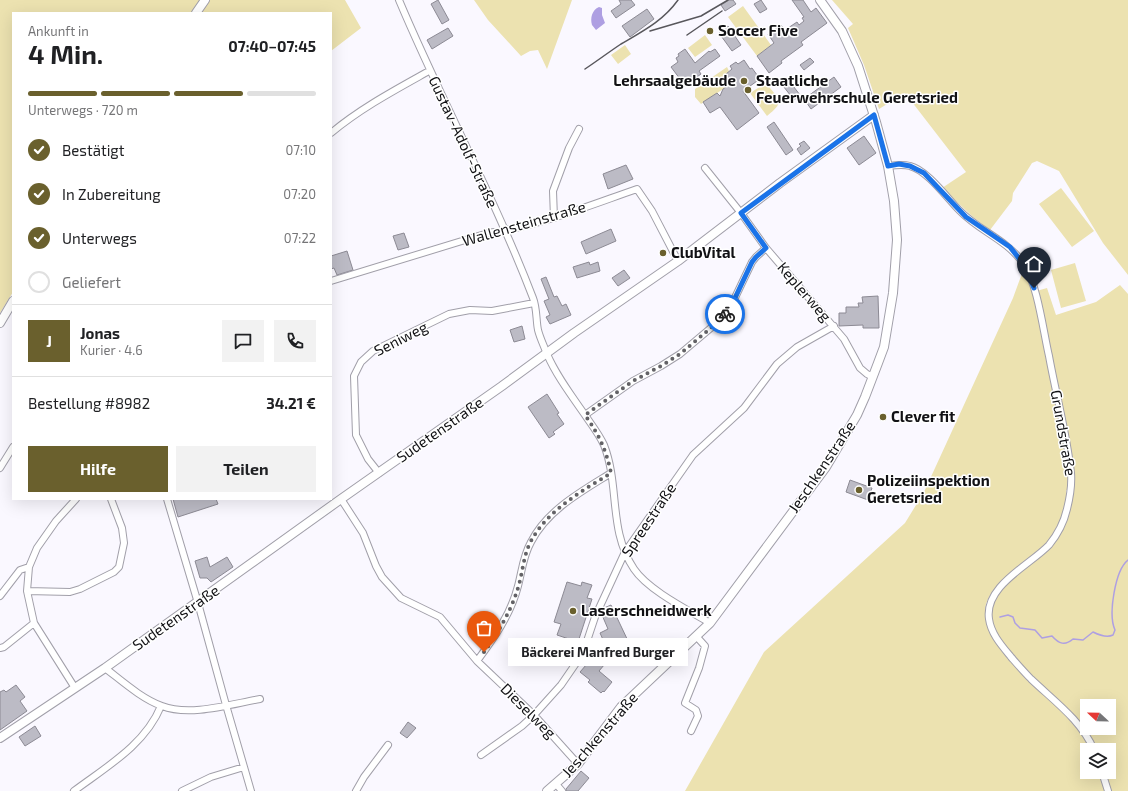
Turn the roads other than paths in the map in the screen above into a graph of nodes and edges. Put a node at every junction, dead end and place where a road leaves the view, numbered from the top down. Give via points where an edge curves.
1 (205, 0) edge
2 (399, 0) edge
3 (820, 0) edge
4 (197, 12) edge
5 (429, 71) junction
6 (874, 115) junction
7 (579, 129) dead end
8 (332, 132) edge
9 (888, 166) junction
10 (705, 168) dead end
11 (741, 213) junction
12 (554, 218) junction
13 (504, 231) junction
14 (766, 248) junction
15 (678, 261) junction
16 (332, 281) edge
17 (534, 302) junction
18 (12, 303) edge
19 (0, 323) edge
20 (834, 326) junction
21 (547, 353) junction
22 (873, 377) junction
23 (585, 415) junction
24 (12, 449) edge
25 (0, 468) edge
26 (379, 473) junction
27 (611, 473) junction
28 (341, 499) junction
29 (75, 500) edge
30 (111, 500) edge
31 (167, 500) edge
32 (625, 552) junction
33 (29, 567) junction
34 (27, 591) junction
35 (0, 596) edge
36 (198, 603) junction
37 (710, 623) junction
38 (34, 624) junction
39 (696, 636) junction
40 (0, 648) edge
41 (477, 660) junction
42 (105, 668) junction
43 (75, 688) junction
44 (260, 699) dead end
45 (226, 705) junction
46 (161, 706) junction
47 (534, 715) junction
48 (691, 731) dead end
49 (0, 738) edge
50 (1090, 743) edge
51 (388, 745) dead end
52 (481, 755) dead end
53 (578, 764) junction
54 (244, 767) junction
55 (1104, 779) edge
56 (556, 784) junction
57 (74, 791) edge
58 (182, 791) edge
59 (251, 791) edge
60 (356, 791) edge
61 (547, 791) edge
62 (562, 791) edge
63 (1108, 791) edge

1 - 4 street
2 - 5 street, Gustav-Adolf-Straße
3 - 6 street, Jeschkenstraße via 842,31 858,66
5 - 8 street via 376,101
5 - 13 street, Gustav-Adolf-Straße via 464,140
6 - 9 street, Jeschkenstraße
6 - 11 street, Sudetenstraße
7 - 12 street via 553,191
9 - 22 street, Jeschkenstraße via 894,201 896,267 885,340
9 - 50 street, Grundstraße via 899,164 924,173 966,217 1004,242 1017,255 1025,266 1034,288 1063,425 1071,483 1067,511 1057,535 1002,586 991,602 988,613 993,632 1004,650 1029,678 1076,720
10 - 11 street, Keplerweg
11 - 14 street, Keplerweg
11 - 15 street, Sudetenstraße
12 - 13 street, Wallensteinstraße
12 - 15 street, Wallensteinstraße via 637,189 652,211
13 - 16 street, Wallensteinstraße via 488,233
13 - 17 street, Gustav-Adolf-Straße
14 - 20 street, Keplerweg
14 - 23 street via 752,262 731,306 712,327 680,354 633,381
15 - 21 street, Sudetenstraße
17 - 21 street, Gustav-Adolf-Straße via 538,330
17 - 26 street, Seniweg via 492,311 470,310 449,314 373,351 362,362 354,376 356,435 368,459
18 - 19 street
20 - 22 street, Keplerweg via 860,368
20 - 32 street, Spreestraße via 797,347 772,369 744,408 693,455
21 - 23 street, Gustav-Adolf-Straße via 559,377
21 - 26 street, Sudetenstraße
22 - 37 street, Jeschkenstraße via 857,415 826,467
23 - 27 street, Gustav-Adolf-Straße via 602,442
24 - 25 street
26 - 28 street, Sudetenstraße
27 - 32 street, Gustav-Adolf-Straße via 615,518
27 - 41 street via 581,491 546,520 531,541 523,559 510,611
28 - 36 street, Sudetenstraße
28 - 41 street, Dieselweg via 363,533 382,577 401,598 440,617
29 - 33 street via 37,548
30 - 34 street via 122,528 124,543 122,559 116,571 80,590
31 - 36 street
32 - 37 street, Gustav-Adolf-Straße via 634,570 648,584
32 - 47 street, Spreestraße via 595,618 583,653 561,685
33 - 34 street
33 - 35 street via 20,570
34 - 38 street
36 - 42 street, Sudetenstraße
36 - 45 street
37 - 39 street, Jeschkenstraße
38 - 40 street
38 - 43 street
39 - 48 street via 705,646 685,703 696,710 698,716
39 - 53 street, Jeschkenstraße via 621,707
41 - 47 street, Dieselweg
42 - 43 street, Sudetenstraße
42 - 46 street
43 - 49 street, Sudetenstraße
44 - 45 street
45 - 46 street via 196,710
45 - 54 street
46 - 57 street via 151,726 137,741
47 - 52 street, Spreestraße
47 - 53 street, Dieselweg
51 - 60 street
53 - 56 street, Jeschkenstraße
54 - 58 street via 211,777
54 - 59 street
55 - 63 street
56 - 61 street, Jeschkenstraße
56 - 62 street, Jeschkenstraße

